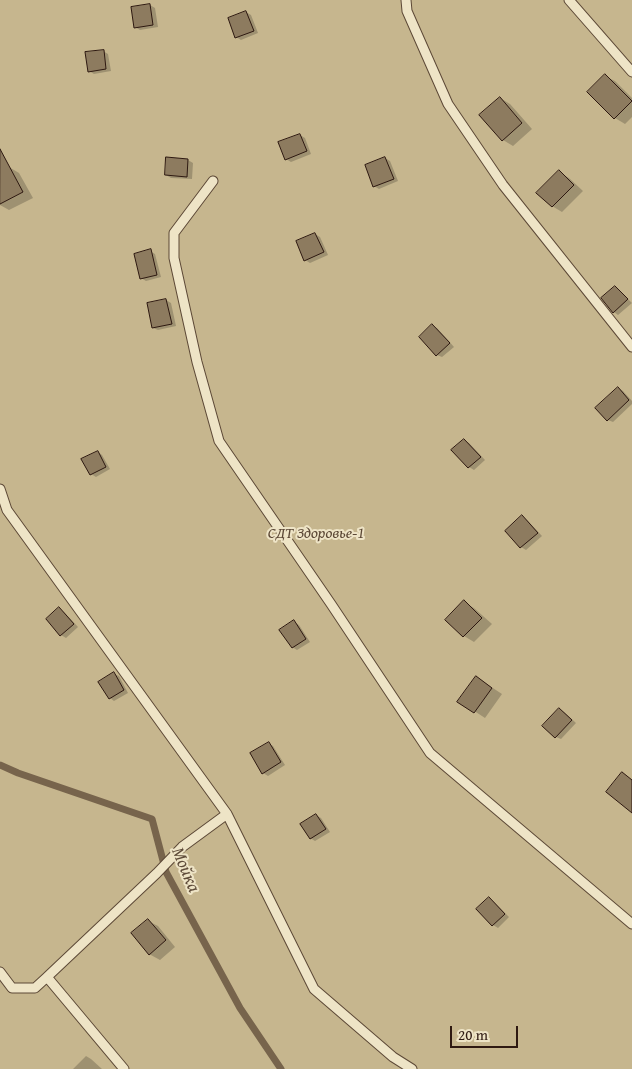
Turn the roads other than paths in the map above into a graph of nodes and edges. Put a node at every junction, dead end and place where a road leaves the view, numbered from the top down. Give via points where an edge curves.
1 (406, 0) edge
2 (569, 0) edge
3 (632, 72) edge
4 (213, 181) dead end
5 (632, 347) edge
6 (0, 488) edge
7 (227, 814) junction
8 (632, 924) edge
9 (0, 972) edge
10 (47, 977) junction
11 (124, 1069) edge
12 (412, 1069) edge

1 - 5 lane via 407,11 448,104 503,185
2 - 3 lane
4 - 8 lane via 174,232 174,258 196,362 219,441 430,753
6 - 7 lane via 7,510
7 - 10 lane via 182,847
7 - 12 lane via 314,989 393,1057
9 - 10 lane via 12,988 35,988
10 - 11 lane

